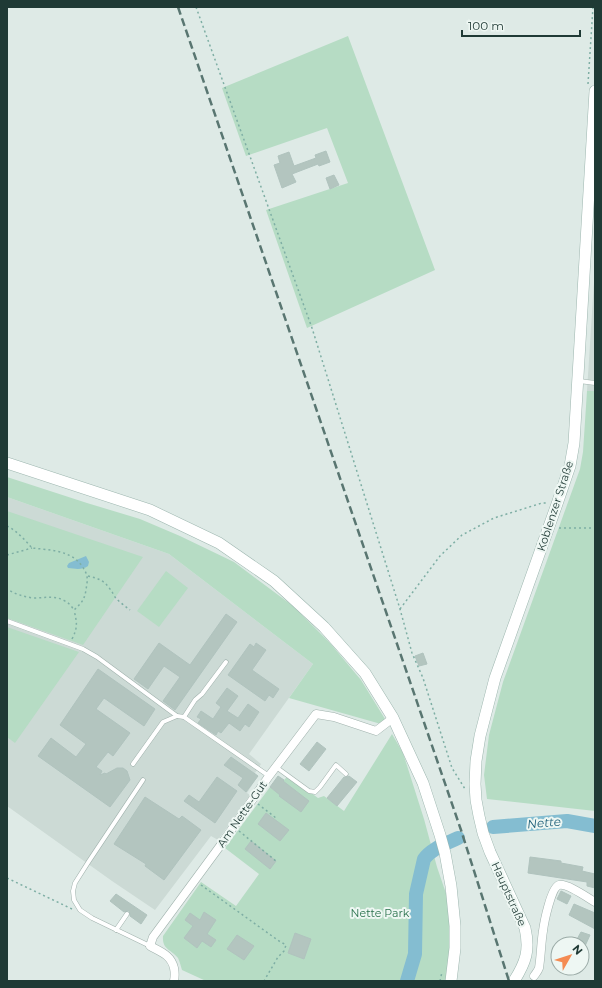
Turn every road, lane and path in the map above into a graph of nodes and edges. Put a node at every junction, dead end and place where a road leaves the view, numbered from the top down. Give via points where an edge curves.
1 (196, 7) edge
2 (593, 7) edge
3 (591, 89) edge
4 (578, 381) junction
5 (595, 383) edge
6 (7, 463) edge
7 (550, 504) dead end
8 (7, 526) edge
9 (549, 527) junction
10 (595, 528) edge
11 (32, 548) junction
12 (7, 555) edge
13 (88, 576) junction
14 (7, 589) edge
15 (400, 609) junction
16 (74, 610) junction
17 (130, 610) dead end
18 (7, 621) edge
19 (70, 644) junction
20 (226, 662) dead end
21 (177, 716) junction
22 (184, 717) junction
23 (394, 718) junction
24 (133, 764) dead end
25 (276, 766) junction
26 (346, 774) dead end
27 (268, 776) junction
28 (143, 780) dead end
29 (466, 784) dead end
30 (252, 800) junction
31 (276, 818) dead end
32 (233, 826) junction
33 (490, 852) joint
34 (276, 861) dead end
35 (7, 878) edge
36 (194, 880) junction
37 (595, 902) edge
38 (78, 912) dead end
39 (127, 914) dead end
40 (116, 930) junction
41 (150, 946) junction
42 (523, 967) junction
43 (535, 978) edge
44 (174, 981) edge
45 (264, 981) edge
46 (451, 981) edge
47 (514, 981) edge

1 - 15 path via 312,328
2 - 3 path
3 - 4 street, Koblenzer Straße
4 - 5 lane
4 - 9 street, Koblenzer Straße via 570,466
6 - 23 street via 150,510 219,543 274,581 324,627 365,673
7 - 15 path via 542,503 494,518 462,535 440,556
8 - 11 path
9 - 10 path
9 - 33 street, Koblenzer Straße via 495,678 480,736 476,761 476,800
11 - 12 path
11 - 13 path via 67,554 80,563
13 - 16 path via 86,595
13 - 17 path via 98,578 106,584 117,599
14 - 16 path via 14,594 27,597 55,597 66,602
15 - 29 path via 412,653 423,678 452,768 467,792
16 - 19 path via 77,623
18 - 19 lane
19 - 21 lane via 96,657
20 - 22 lane
21 - 22 lane
21 - 24 lane via 163,722
22 - 27 lane
23 - 25 street, Am Nette-Gut via 376,731 334,717 316,714
23 - 46 street via 423,783 445,853 455,926
25 - 26 lane via 309,791 315,792 336,765
25 - 27 street, Am Nette-Gut
27 - 30 street, Am Nette-Gut
28 - 40 lane via 89,860 73,891 74,900 80,910
30 - 31 path
30 - 32 street, Am Nette-Gut
32 - 34 path
32 - 36 street, Am Nette-Gut
33 - 42 street, Hauptstraße via 525,928 528,946
35 - 38 path
36 - 41 street, Am Nette-Gut via 153,937
36 - 45 path via 286,945
37 - 43 street via 567,886 556,887 547,911 539,968
39 - 40 lane
40 - 41 lane
41 - 44 street via 170,957 176,975
42 - 43 street
42 - 47 street, Hauptstraße

